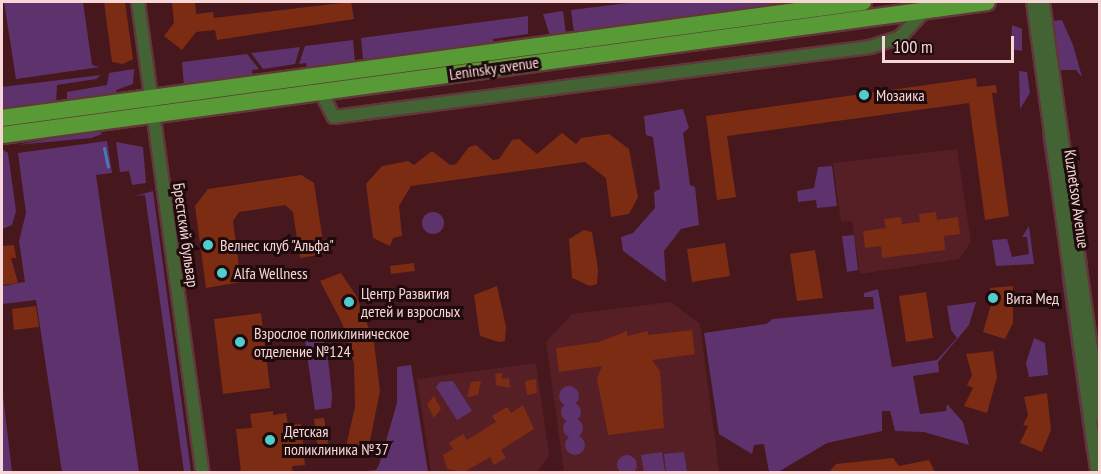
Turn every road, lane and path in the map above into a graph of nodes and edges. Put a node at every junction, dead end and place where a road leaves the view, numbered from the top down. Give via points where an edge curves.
1 (138, 2) edge
2 (863, 2) edge
3 (987, 2) edge
4 (1033, 2) edge
5 (1043, 2) edge
6 (926, 10) junction
7 (321, 92) junction
8 (152, 106) junction
9 (2, 118) edge
10 (2, 135) edge
11 (1100, 415) edge
12 (202, 472) edge
13 (1097, 472) edge

1 - 8 street, Брестский бульвар
2 - 8 main road, Leninsky avenue
3 - 6 main road, Leninsky avenue
4 - 13 street, Kuznetsov Avenue
5 - 11 street, Kuznetsov Avenue
6 - 7 main road, Leninsky avenue
6 - 7 street via 900,37 870,47 334,117
7 - 8 main road, Leninsky avenue
8 - 9 main road, Leninsky avenue
8 - 10 main road, Leninsky avenue
8 - 12 street, Брестский бульвар

